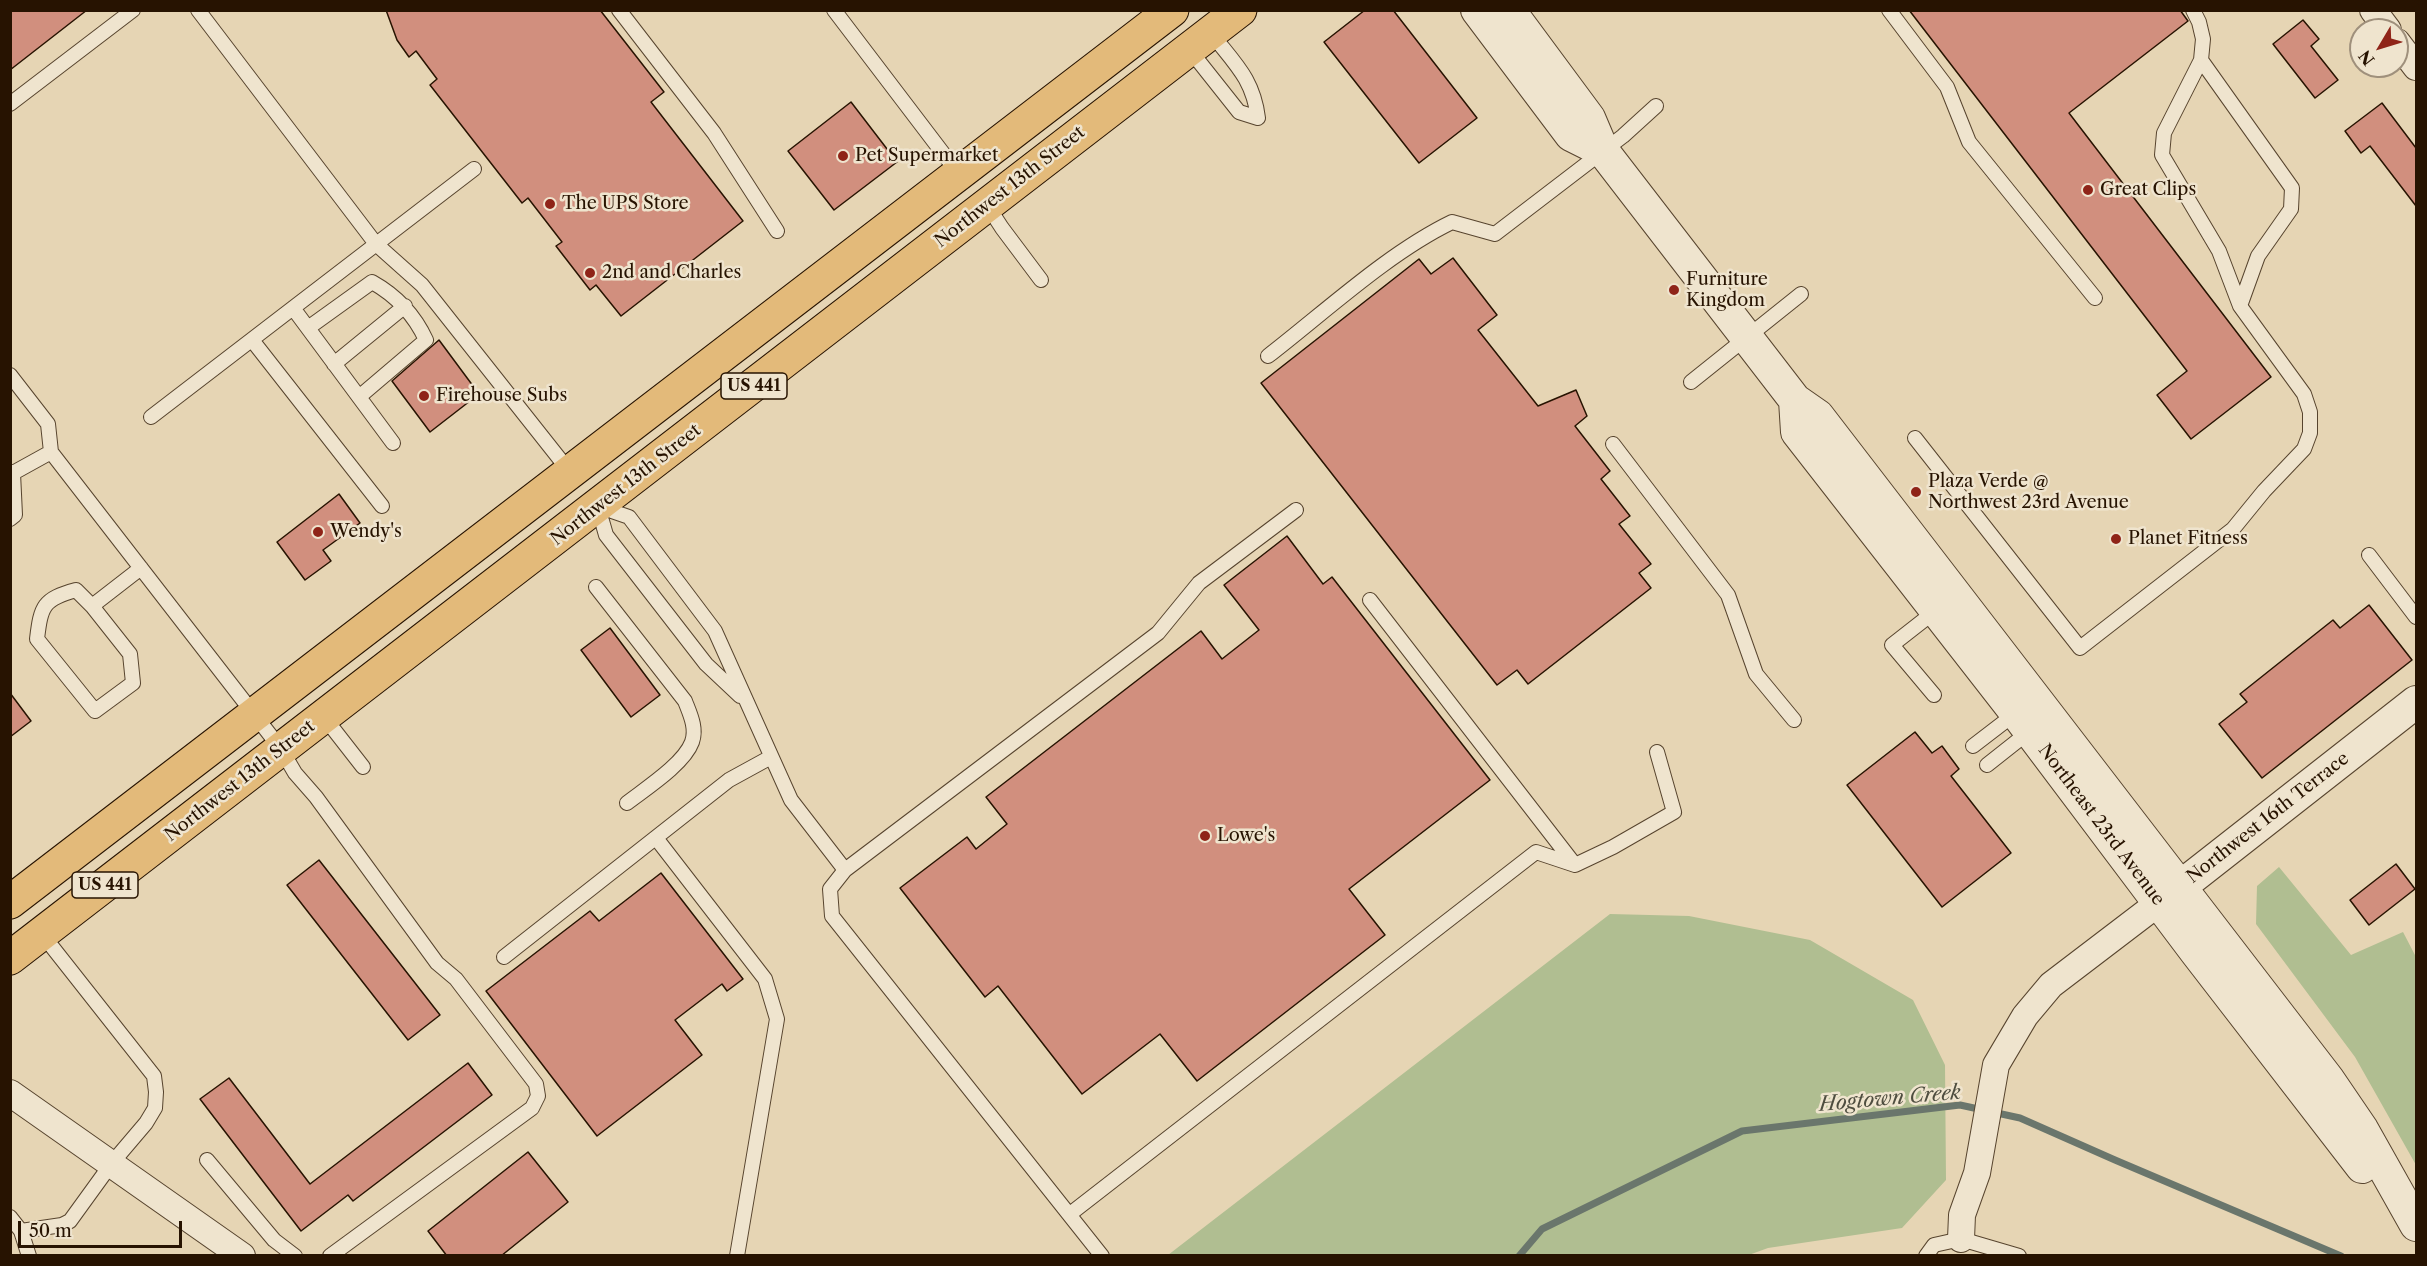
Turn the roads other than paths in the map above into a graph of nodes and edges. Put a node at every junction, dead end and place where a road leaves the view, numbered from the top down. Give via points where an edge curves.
1 (133, 10) edge
2 (198, 10) edge
3 (619, 10) edge
4 (834, 10) edge
5 (1172, 10) edge
6 (1240, 10) edge
7 (1477, 10) edge
8 (1509, 10) edge
9 (1889, 10) edge
10 (2193, 10) edge
11 (1200, 41) junction
12 (2200, 60) junction
13 (10, 104) edge
14 (1656, 106) dead end
15 (1023, 124) junction
16 (1603, 151) junction
17 (474, 169) dead end
18 (958, 174) junction
19 (987, 205) junction
20 (777, 231) dead end
21 (376, 244) junction
22 (910, 264) junction
23 (1041, 280) dead end
24 (1801, 294) dead end
25 (2095, 298) dead end
26 (405, 306) junction
27 (2240, 306) junction
28 (293, 308) junction
29 (308, 328) junction
30 (1747, 338) junction
31 (252, 340) junction
32 (1268, 357) dead end
33 (334, 364) junction
34 (10, 375) edge
35 (1691, 382) dead end
36 (359, 397) junction
37 (151, 417) dead end
38 (1916, 438) dead end
39 (393, 443) dead end
40 (1612, 444) dead end
41 (51, 452) junction
42 (12, 472) edge
43 (570, 472) junction
44 (382, 506) dead end
45 (598, 507) junction
46 (1296, 510) dead end
47 (10, 519) edge
48 (2368, 555) dead end
49 (141, 568) junction
50 (596, 587) dead end
51 (1370, 600) dead end
52 (1946, 603) junction
53 (92, 606) junction
54 (2416, 617) edge
55 (1934, 695) dead end
56 (746, 702) junction
57 (2416, 702) edge
58 (255, 715) junction
59 (324, 717) junction
60 (1794, 720) dead end
61 (2023, 722) junction
62 (1973, 746) dead end
63 (281, 749) junction
64 (1657, 752) dead end
65 (771, 758) junction
66 (1988, 765) dead end
67 (363, 767) dead end
68 (627, 803) dead end
69 (656, 838) junction
70 (1575, 865) junction
71 (845, 870) junction
72 (2170, 895) junction
73 (10, 902) edge
74 (42, 934) junction
75 (504, 957) dead end
76 (10, 958) edge
77 (10, 1093) edge
78 (207, 1160) dead end
79 (112, 1163) junction
80 (1070, 1214) junction
81 (10, 1217) edge
82 (2416, 1225) edge
83 (21, 1231) junction
84 (1961, 1239) junction
85 (2416, 1249) edge
86 (29, 1256) edge
87 (242, 1256) edge
88 (295, 1256) edge
89 (330, 1256) edge
90 (737, 1256) edge
91 (1102, 1256) edge
92 (1926, 1256) edge
93 (2019, 1256) edge

1 - 13 lane
2 - 21 lane
3 - 20 lane via 714,133
4 - 18 lane
5 - 15 main road, US 441
6 - 11 main road, Northwest 13th Street / US 441
7 - 16 street, Northeast 23rd Avenue via 1571,135
8 - 16 street via 1589,118
9 - 25 lane via 1947,87 1969,142
10 - 12 lane via 2203,39
11 - 11 lane via 1239,112 1258,118 1250,82
11 - 19 main road, Northwest 13th Street / US 441
12 - 27 lane via 2164,133 2162,155 2219,251
12 - 27 lane via 2292,188 2291,209 2258,256
14 - 16 lane
15 - 18 main road, US 441
15 - 19 main road via 999,166
16 - 30 street, Northeast 23rd Avenue
16 - 32 lane via 1495,234 1452,222 1434,231 1377,270
17 - 21 lane
18 - 22 main road via 943,216
18 - 43 main road, US 441
19 - 22 main road, Northwest 13th Street / US 441
19 - 23 lane
21 - 28 lane
21 - 43 lane via 428,292
22 - 45 main road, Northwest 13th Street / US 441
24 - 30 lane
26 - 29 lane via 390,291 372,282
26 - 33 lane
26 - 36 lane via 426,340
27 - 38 lane via 2304,394 2310,412 2310,434 2304,449 2233,529 2080,648
28 - 29 lane
28 - 31 lane
29 - 33 lane
30 - 35 lane
30 - 52 street, Northeast 23rd Avenue via 1794,400 1818,416
31 - 37 lane
31 - 44 lane
33 - 36 lane
34 - 41 lane via 48,424
36 - 39 lane
40 - 60 lane via 1728,595 1756,674
41 - 42 lane
41 - 49 lane
42 - 47 lane via 15,515
43 - 45 main road
43 - 58 main road, US 441
45 - 56 lane via 606,535 706,664
45 - 56 lane via 629,517 715,631
45 - 59 main road, Northwest 13th Street / US 441
46 - 71 lane via 1199,583 1158,633
48 - 54 lane
49 - 53 lane
49 - 58 lane
50 - 68 lane via 685,702 693,720 692,742 674,767
51 - 70 lane
52 - 55 lane via 1892,645
52 - 61 street, Northeast 23rd Avenue
52 - 72 street, Northeast 23rd Avenue
53 - 53 lane via 76,590 55,596 40,612 37,639 95,711 133,683 130,654
56 - 65 lane
57 - 72 street, Northwest 16th Terrace
58 - 63 lane
58 - 73 main road, US 441
59 - 63 main road, Northwest 13th Street / US 441
59 - 67 lane
61 - 62 lane
61 - 66 lane
61 - 72 street, Northeast 23rd Avenue
63 - 74 main road, Northwest 13th Street / US 441
63 - 89 lane via 437,963 456,979 536,1084 538,1096 532,1108
64 - 70 lane via 1674,812
65 - 69 lane via 729,780
65 - 71 lane via 791,800
69 - 75 lane
69 - 90 lane via 765,979 777,1019
70 - 80 lane via 1536,852
71 - 80 lane via 830,889 832,916
72 - 82 street, Northeast 23rd Avenue via 2328,1079 2362,1129
72 - 84 street, Northwest 16th Terrace via 2051,985 2025,1016 1996,1065 1977,1173 1962,1215
72 - 85 street, Northeast 23rd Avenue via 2352,1151
74 - 76 main road, Northwest 13th Street / US 441
74 - 79 lane via 154,1077 155,1108
77 - 79 street
78 - 88 lane via 274,1240
79 - 83 lane via 70,1221
79 - 87 street
80 - 91 lane
81 - 83 lane
83 - 86 lane
84 - 92 lane via 1934,1245
84 - 93 lane

